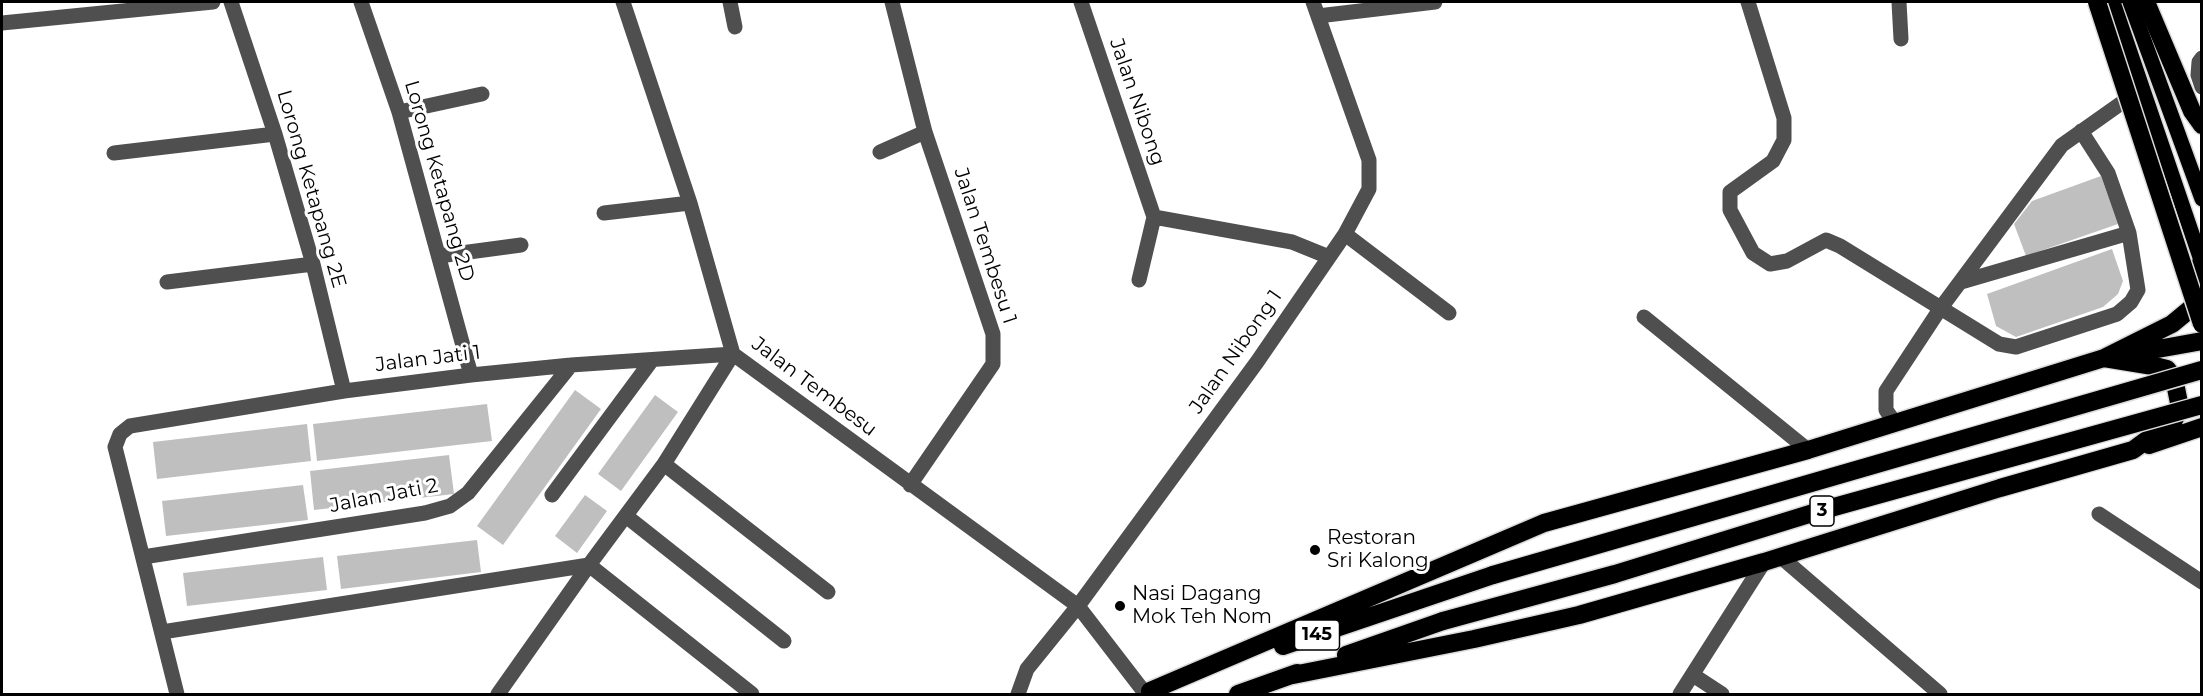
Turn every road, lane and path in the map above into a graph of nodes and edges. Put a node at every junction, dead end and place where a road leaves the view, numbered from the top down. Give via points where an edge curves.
1 (213, 2) edge
2 (231, 2) edge
3 (361, 2) edge
4 (623, 2) edge
5 (730, 2) edge
6 (892, 2) edge
7 (1081, 2) edge
8 (1435, 2) edge
9 (1748, 2) edge
10 (1899, 2) edge
11 (2097, 2) edge
12 (2113, 2) edge
13 (2130, 2) edge
14 (2146, 2) edge
15 (86, 7) edge
16 (1316, 9) edge
17 (2, 23) edge
18 (735, 27) dead end
19 (1901, 39) dead end
20 (2202, 58) edge
21 (2202, 87) edge
22 (2142, 89) junction
23 (482, 94) dead end
24 (399, 112) junction
25 (2202, 126) edge
26 (2081, 131) junction
27 (925, 132) junction
28 (275, 134) junction
29 (880, 152) dead end
30 (114, 153) dead end
31 (2202, 199) edge
32 (690, 203) junction
33 (604, 213) dead end
34 (1154, 217) junction
35 (2129, 232) junction
36 (1346, 234) junction
37 (521, 245) dead end
38 (439, 256) junction
39 (1329, 257) junction
40 (2201, 262) edge
41 (313, 264) junction
42 (1139, 280) dead end
43 (166, 282) dead end
44 (1960, 282) junction
45 (1940, 309) junction
46 (1449, 313) dead end
47 (1644, 317) dead end
48 (2202, 324) edge
49 (2202, 341) edge
50 (734, 354) junction
51 (2104, 358) junction
52 (652, 360) junction
53 (571, 365) junction
54 (2202, 370) edge
55 (471, 375) junction
56 (344, 391) junction
57 (2202, 405) edge
58 (1895, 423) junction
59 (2202, 427) edge
60 (2202, 438) edge
61 (1808, 450) junction
62 (2133, 450) junction
63 (664, 464) junction
64 (910, 485) junction
65 (552, 495) dead end
66 (2099, 514) dead end
67 (626, 516) junction
68 (143, 557) junction
69 (1773, 560) junction
70 (589, 565) junction
71 (1493, 575) joint
72 (2202, 582) edge
73 (828, 592) dead end
74 (1078, 606) junction
75 (1443, 621) joint
76 (162, 632) junction
77 (784, 641) dead end
78 (1693, 675) junction
79 (1288, 676) junction
80 (1145, 693) edge
81 (177, 694) edge
82 (498, 694) edge
83 (752, 694) edge
84 (1018, 694) edge
85 (1238, 694) edge
86 (1680, 694) edge
87 (1722, 694) edge
88 (1940, 694) edge

1 - 15 street
2 - 28 street, Lorong Ketapang 2E
3 - 24 street, Lorong Ketapang 2D
4 - 32 street, Jalan Tembesu
5 - 18 street
6 - 27 street, Jalan Tembesu 1
7 - 34 street, Jalan Nibong
8 - 16 street
9 - 45 street via 1784,118 1784,140 1773,162 1730,192 1730,210 1753,252 1770,264 1787,261 1826,240
10 - 19 street
11 - 48 highway, bridge
12 - 22 main road
13 - 31 main road
14 - 25 highway
15 - 17 street
16 - 36 street, Jalan Nibong 1 via 1369,160 1369,189
20 - 21 street via 2198,75
22 - 26 street
22 - 40 main road
23 - 24 street
24 - 38 street, Lorong Ketapang 2D
26 - 35 street via 2108,173
26 - 44 street via 2062,145
27 - 29 street
27 - 64 street, Jalan Tembesu 1 via 993,334 993,364
28 - 30 street
28 - 41 street, Lorong Ketapang 2E
32 - 33 street
32 - 50 street, Jalan Tembesu
34 - 39 street via 1292,242
34 - 42 street
35 - 44 street
35 - 45 street via 2138,290 2117,314 2016,348 1999,344
36 - 39 street, Jalan Nibong 1
36 - 46 street
37 - 38 street
38 - 55 street, Lorong Ketapang 2D
39 - 74 street, Jalan Nibong 1
40 - 51 highway via 2195,305 2172,324
41 - 43 street
41 - 56 street, Lorong Ketapang 2E
44 - 45 street
45 - 58 street via 1886,391 1886,410
47 - 61 street
49 - 51 highway
50 - 52 street, Jalan Jati 1
50 - 63 street
50 - 64 street, Jalan Tembesu
51 - 58 highway
51 - 62 highway via 2168,369 2174,378 2180,408 2174,420
52 - 53 street, Jalan Jati 1
52 - 65 street
53 - 55 street, Jalan Jati 1
53 - 68 street, Jalan Jati 2 via 468,493 450,506
54 - 71 highway, 3, bridge
55 - 56 street, Jalan Jati 1
56 - 68 street, Jalan Jati 1 via 130,426 120,434 115,447
57 - 75 highway, 3, bridge
58 - 61 highway
59 - 62 highway
60 - 62 highway
61 - 80 highway via 1544,524
62 - 69 highway
63 - 67 street
63 - 73 street
64 - 74 street, Jalan Tembesu
66 - 72 street
67 - 70 street
67 - 77 street
68 - 76 street
69 - 78 street
69 - 79 highway via 1580,615
69 - 88 street
70 - 76 street
70 - 82 street
70 - 83 street
71 - 80 highway, 145
74 - 80 street, Jalan Tembesu
74 - 84 street, Jalan Nibong 1 via 1027,669
75 - 79 highway, 145
76 - 81 street
78 - 86 street
78 - 87 street
79 - 85 highway, 145

